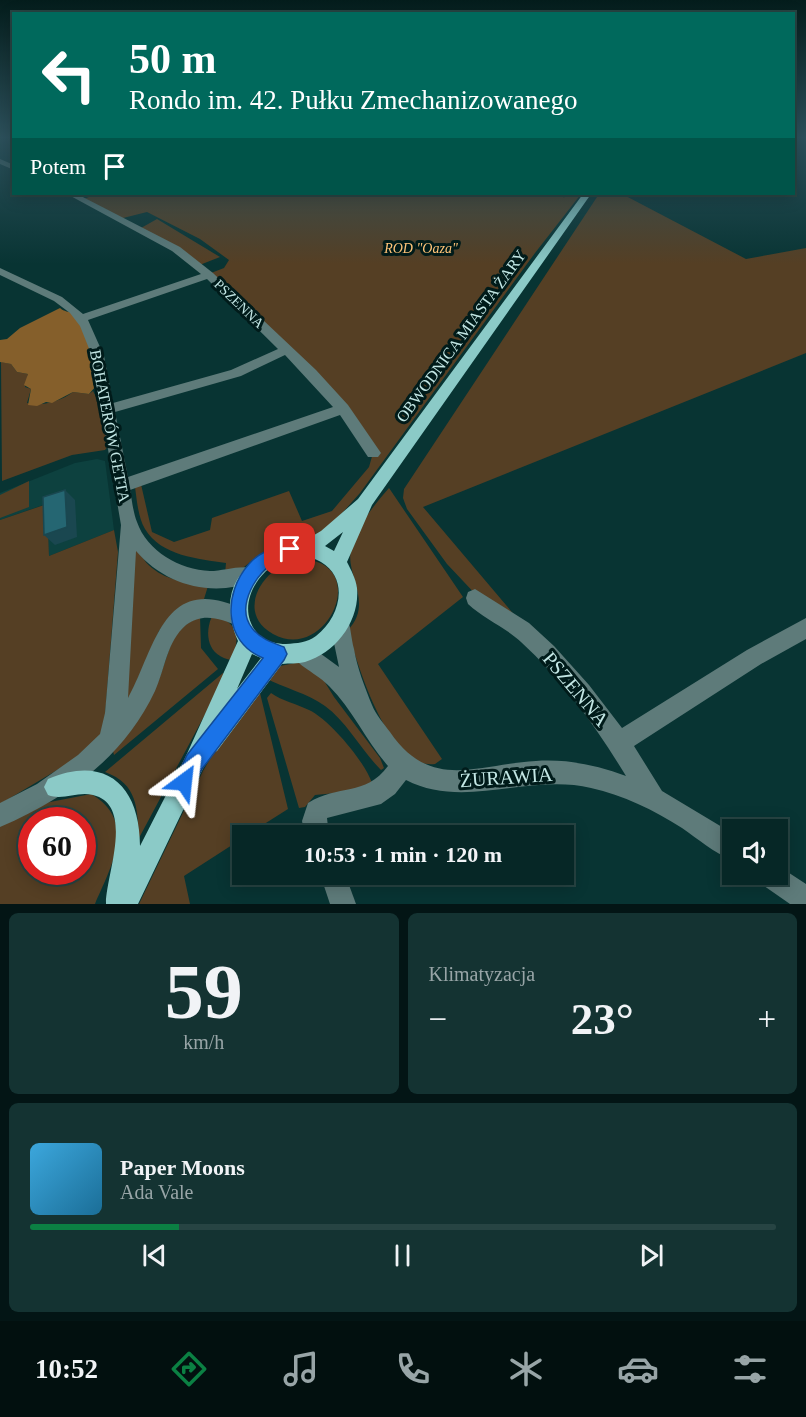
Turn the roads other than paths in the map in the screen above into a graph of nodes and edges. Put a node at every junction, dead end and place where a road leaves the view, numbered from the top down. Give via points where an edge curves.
1 (73, 195) edge
2 (586, 195) edge
3 (0, 271) edge
4 (209, 275) junction
5 (82, 318) junction
6 (286, 350) junction
7 (109, 409) junction
8 (343, 409) junction
9 (373, 453) dead end
10 (122, 486) junction
11 (365, 501) junction
12 (129, 525) junction
13 (308, 548) junction
14 (338, 564) junction
15 (249, 575) junction
16 (475, 598) dead end
17 (238, 617) junction
18 (340, 624) junction
19 (806, 628) edge
20 (249, 638) junction
21 (300, 653) junction
22 (278, 654) junction
23 (364, 712) junction
24 (620, 742) junction
25 (109, 743) junction
26 (194, 762) junction
27 (403, 765) junction
28 (56, 787) junction
29 (654, 800) junction
30 (0, 815) edge
31 (315, 825) edge
32 (722, 841) edge
33 (336, 885) edge
34 (785, 885) edge
35 (806, 900) edge
36 (117, 904) edge
37 (124, 904) edge
38 (343, 904) edge

1 - 4 street, PSZENNA via 176,249
2 - 11 main road, OBWODNICA MIASTA ŻARY
3 - 5 street, BOHATERÓW GETTA via 58,299
4 - 5 street
4 - 6 street, PSZENNA
5 - 7 street, BOHATERÓW GETTA via 94,345
6 - 7 street via 236,373
6 - 8 street, PSZENNA
7 - 10 street, BOHATERÓW GETTA
8 - 9 street, PSZENNA
8 - 10 street
10 - 12 street, BOHATERÓW GETTA
11 - 13 main road
11 - 14 main road
12 - 15 street, BOHATERÓW GETTA via 149,556 167,569 200,578
12 - 25 street, BOHATERÓW GETTA via 116,712
13 - 14 main road
13 - 15 main road via 272,555
14 - 18 main road via 349,592 346,614
15 - 17 main road via 239,595
16 - 24 street, PSZENNA via 534,640 586,696
17 - 20 main road
17 - 25 street via 220,609 203,608 178,619 160,644 138,704
18 - 21 main road via 323,642
18 - 23 street, ŻURAWIA via 344,651
19 - 24 street
20 - 22 main road
20 - 26 main road
21 - 22 main road
21 - 23 street, ŻURAWIA via 326,669
22 - 26 main road
23 - 27 street, ŻURAWIA via 388,750
24 - 29 street, PSZENNA
25 - 28 street
26 - 37 main road
27 - 29 street, ŻURAWIA via 435,780 462,781 539,772 585,775
27 - 31 street via 379,792 324,805 316,811
28 - 30 street
28 - 36 main road via 92,783 119,800 125,813 128,842
29 - 32 street, ŻURAWIA
33 - 38 street
34 - 35 street

